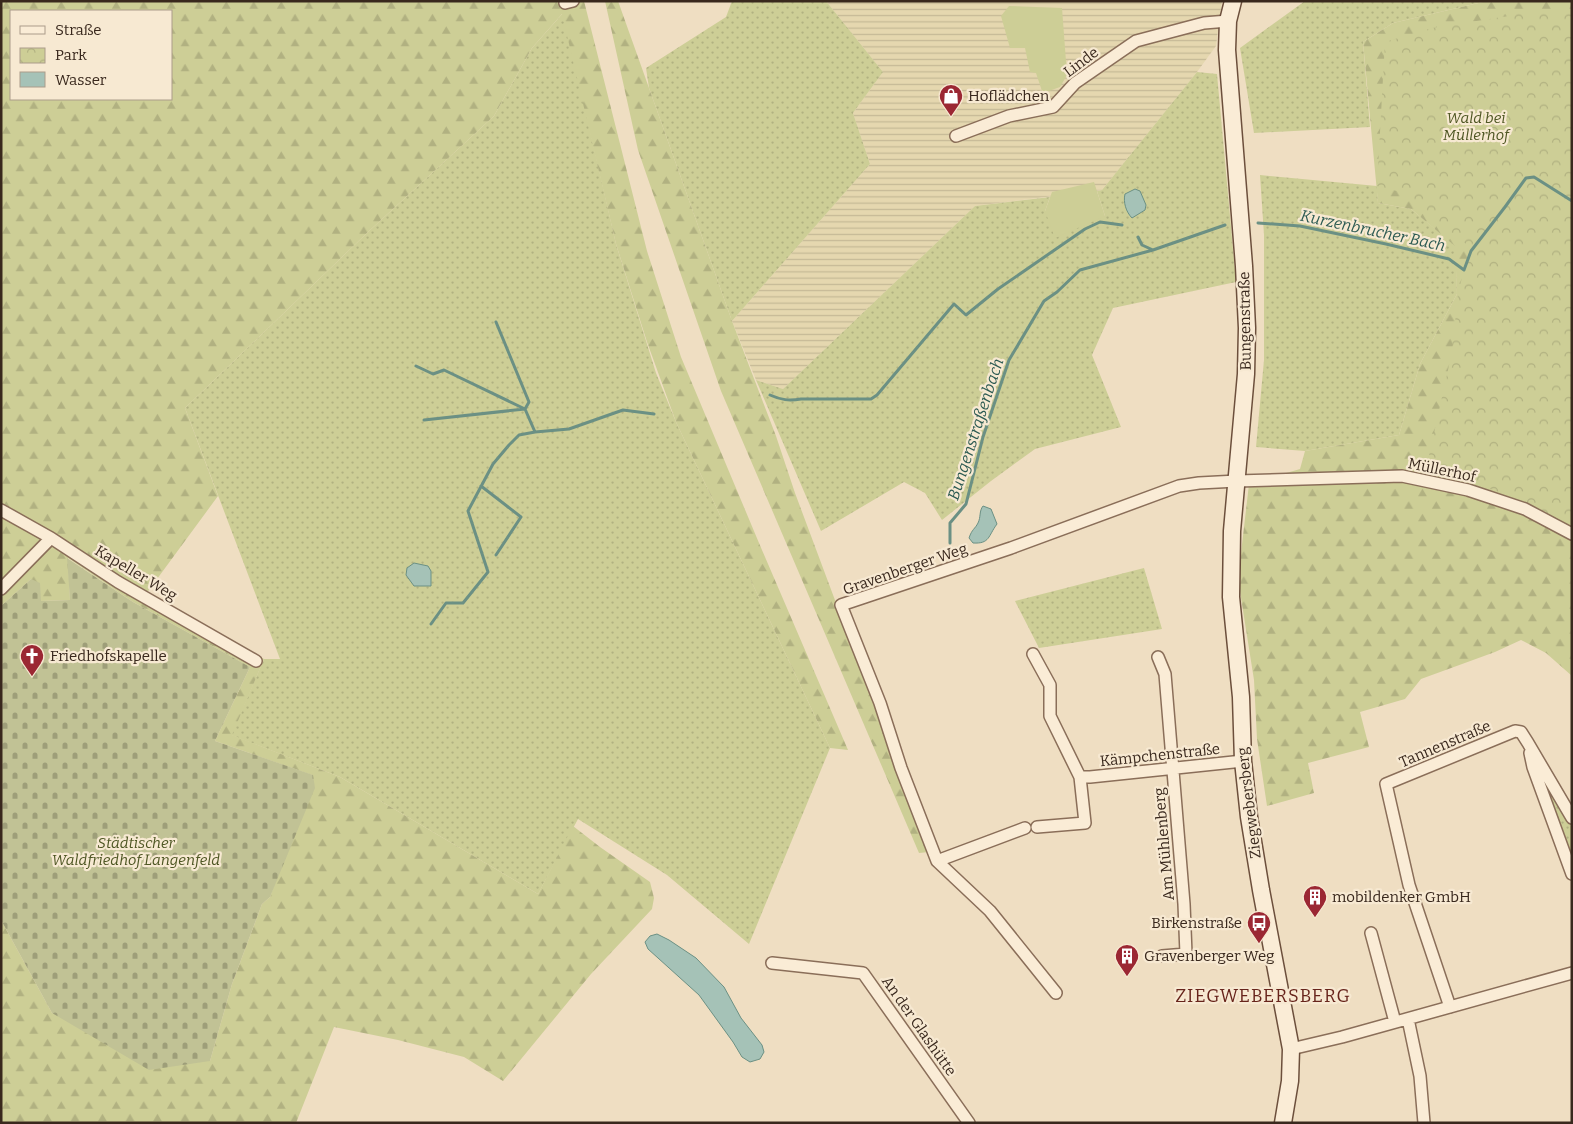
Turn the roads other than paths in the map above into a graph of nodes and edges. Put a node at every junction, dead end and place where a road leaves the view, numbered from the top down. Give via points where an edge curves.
1 (1233, 1) edge
2 (1228, 20) junction
3 (956, 136) dead end
4 (1237, 481) junction
5 (1, 510) edge
6 (1572, 534) edge
7 (50, 538) junction
8 (1, 589) edge
9 (1033, 654) dead end
10 (1158, 657) dead end
11 (256, 660) dead end
12 (1528, 743) junction
13 (1243, 761) junction
14 (1172, 768) junction
15 (1080, 777) junction
16 (1572, 818) edge
17 (1038, 827) dead end
18 (1025, 828) dead end
19 (937, 861) junction
20 (1572, 874) edge
21 (1371, 933) dead end
22 (1162, 956) dead end
23 (772, 963) dead end
24 (1572, 973) edge
25 (1056, 994) dead end
26 (1450, 1007) junction
27 (1408, 1019) junction
28 (1395, 1022) junction
29 (1291, 1049) junction
30 (968, 1123) edge
31 (1283, 1123) edge
32 (1424, 1123) edge

1 - 2 main road, Bungenstraße
2 - 3 street, Linde via 1136,41 1075,83 1053,107 1009,116
2 - 4 main road, Bungenstraße via 1227,50 1247,328
4 - 6 street, Müllerhof via 1402,476 1468,490 1525,508
4 - 13 main road, Ziegwebersberg via 1231,597 1241,697
4 - 19 street, Gravenberger Weg via 1179,486 1011,548 842,605
5 - 7 street, Kapeller Weg
7 - 8 street
7 - 11 street, Kapeller Weg via 118,582
9 - 15 street, Kämpchenstraße via 1050,685 1050,716
10 - 14 street via 1165,674
12 - 16 street
12 - 20 street via 1533,767
12 - 26 street, Tannenstraße via 1516,730 1386,784 1409,885
13 - 14 street, Kämpchenstraße
13 - 29 main road, Ziegwebersberg via 1250,827
14 - 15 street, Kämpchenstraße
14 - 22 street, Am Mühlenberg via 1186,954
15 - 17 street, Kämpchenstraße via 1085,823
18 - 19 street
19 - 25 street, Gravenberger Weg via 990,911
21 - 28 street
23 - 30 street, An der Glashütte via 863,974
24 - 26 street
26 - 27 street
27 - 28 street
27 - 32 street via 1420,1076
28 - 29 street
29 - 31 main road, Ziegwebersberg

